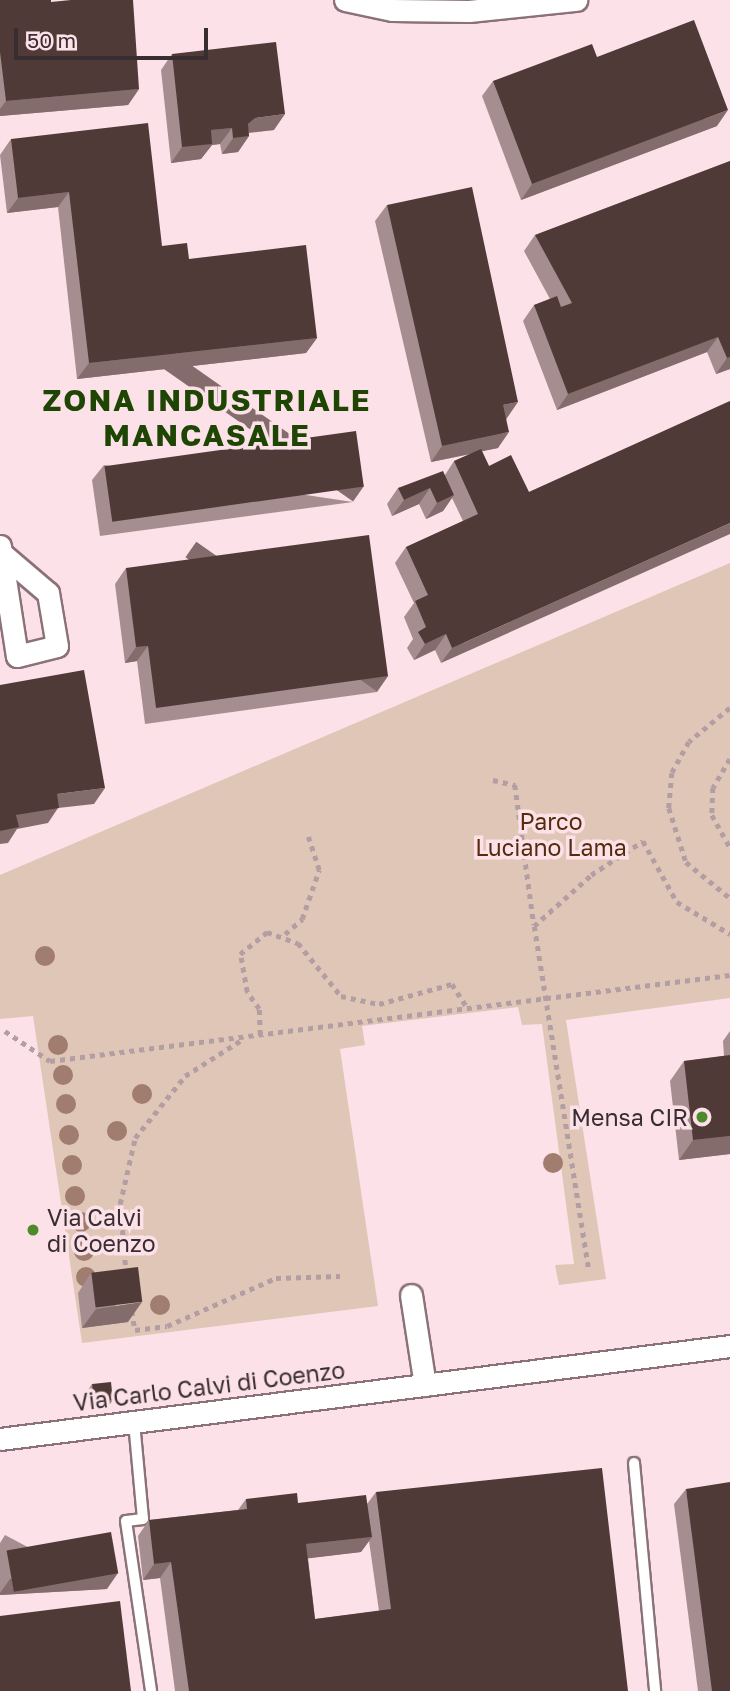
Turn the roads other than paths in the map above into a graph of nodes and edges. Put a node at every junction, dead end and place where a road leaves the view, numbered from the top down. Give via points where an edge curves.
1 (345, 0) edge
2 (576, 0) edge
3 (411, 1295) dead end
4 (730, 1346) edge
5 (425, 1385) junction
6 (134, 1422) junction
7 (0, 1439) edge
8 (634, 1463) dead end
9 (151, 1691) edge
10 (655, 1691) edge

1 - 2 street via 392,10 469,11
3 - 5 street
4 - 5 street, Via Carlo Calvi di Coenzo
5 - 6 street, Via Carlo Calvi di Coenzo
6 - 7 street, Via Carlo Calvi di Coenzo
6 - 9 lane via 143,1519 126,1521
8 - 10 lane

